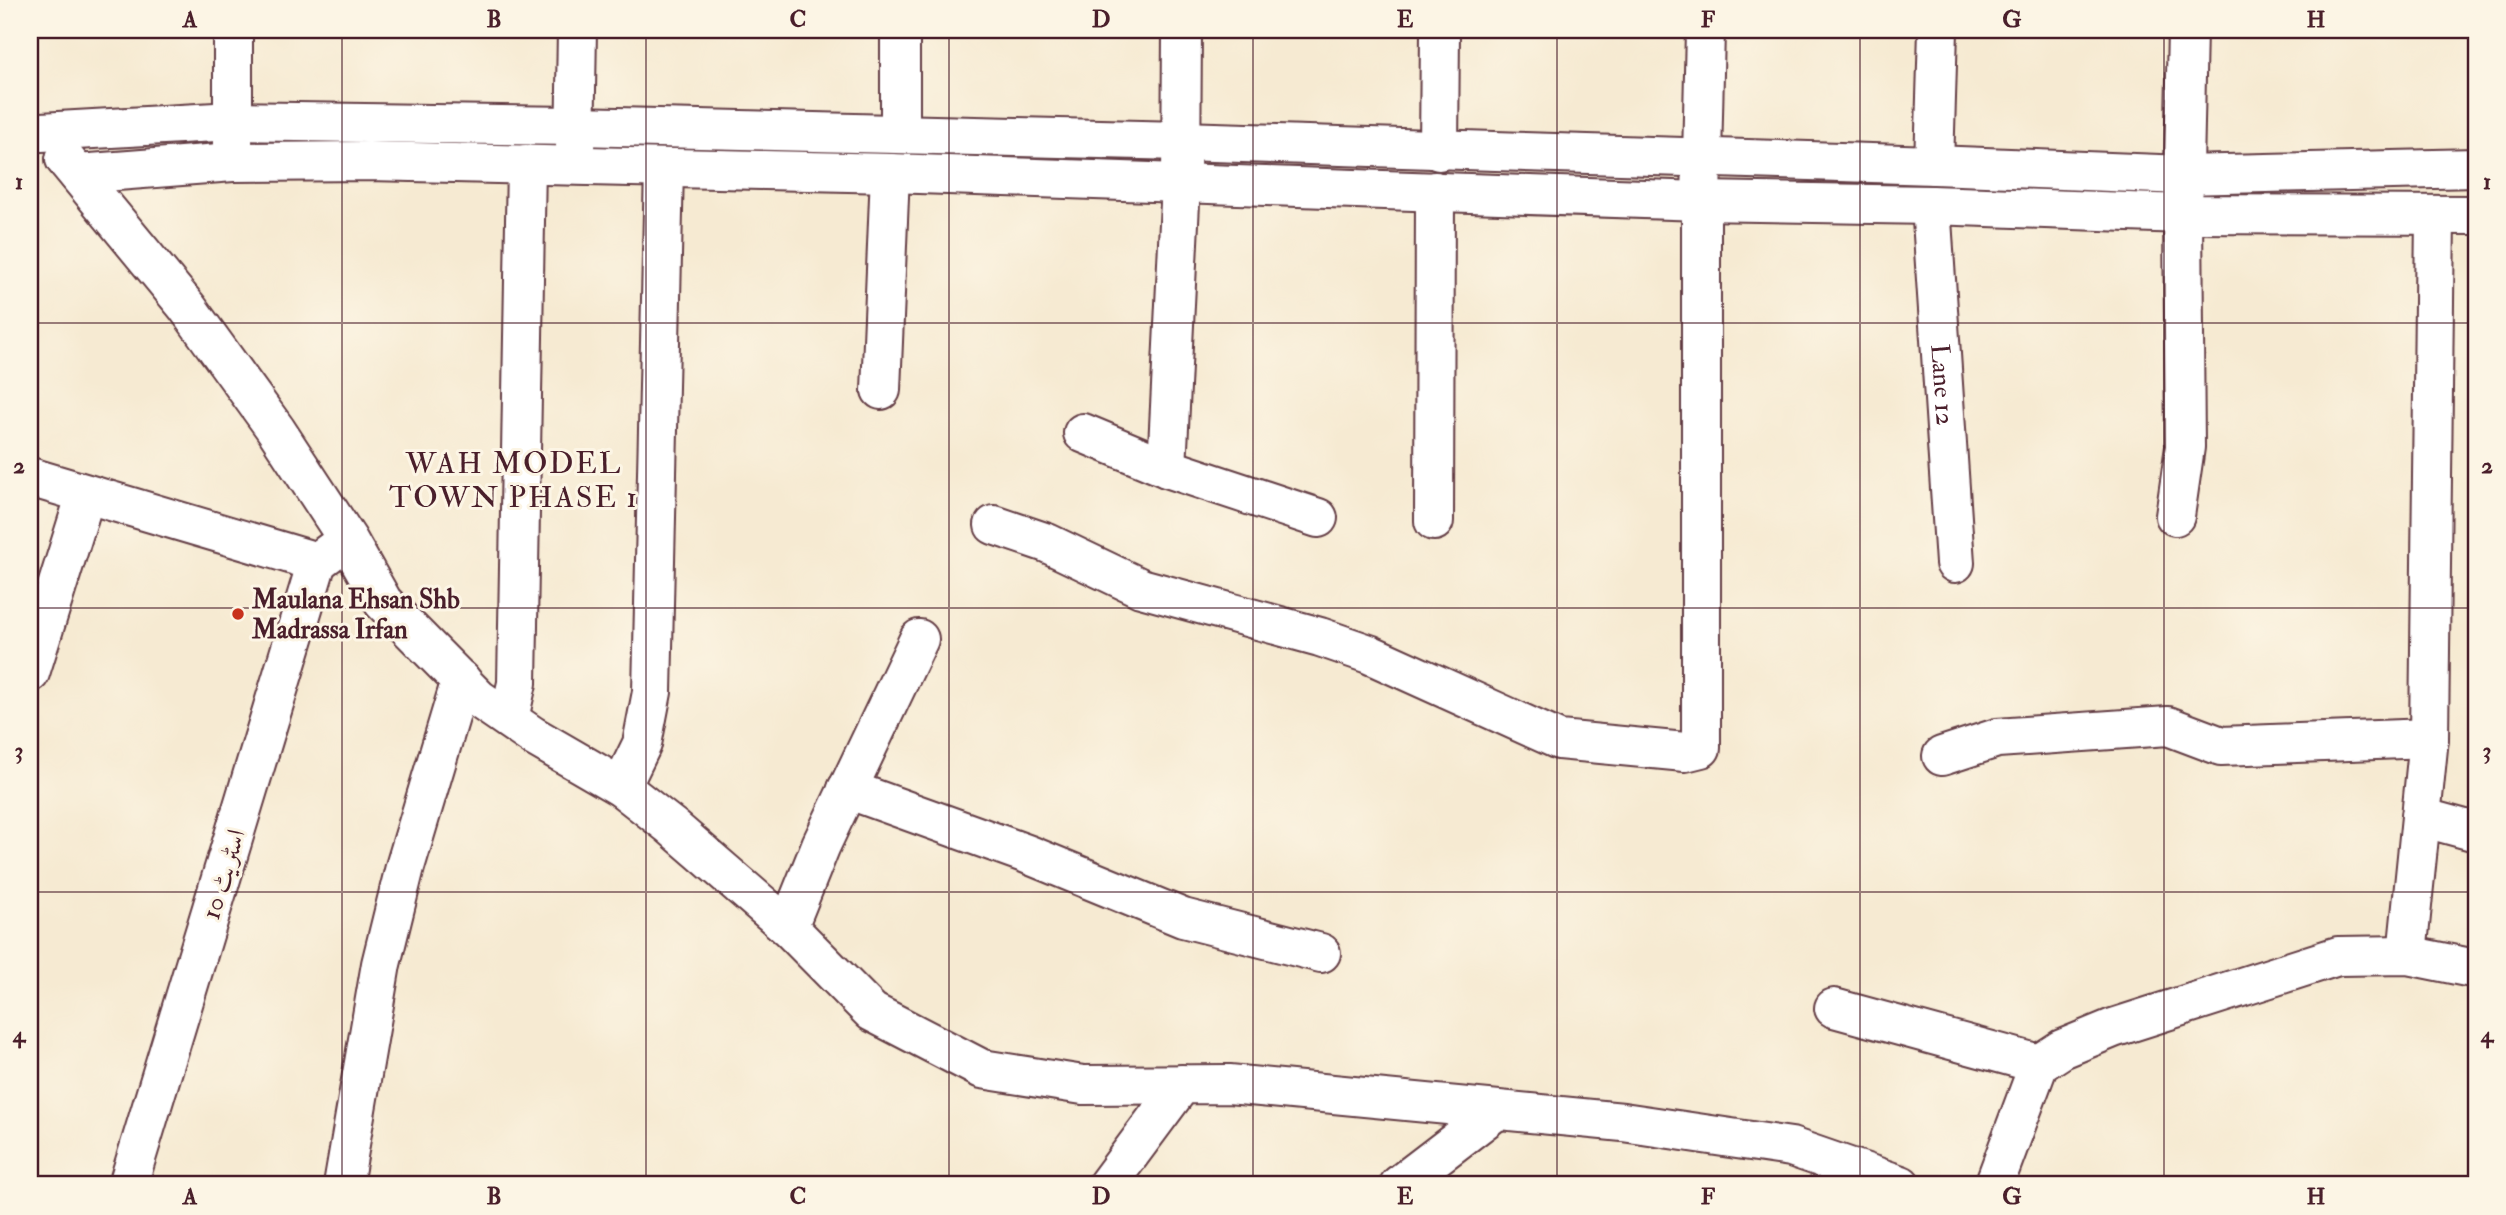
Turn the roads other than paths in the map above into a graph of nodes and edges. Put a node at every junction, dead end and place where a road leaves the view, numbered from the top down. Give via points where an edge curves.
1 (233, 30) edge
2 (577, 30) edge
3 (900, 30) edge
4 (1182, 30) edge
5 (1440, 30) edge
6 (1705, 30) edge
7 (1938, 30) edge
8 (2187, 30) edge
9 (233, 121) junction
10 (35, 126) edge
11 (576, 126) junction
12 (900, 133) junction
13 (1182, 141) junction
14 (1439, 151) junction
15 (1704, 158) junction
16 (233, 162) junction
17 (526, 164) junction
18 (1934, 165) junction
19 (575, 166) junction
20 (664, 168) junction
21 (2476, 168) edge
22 (890, 173) junction
23 (78, 174) junction
24 (2184, 175) junction
25 (1181, 182) junction
26 (1435, 191) junction
27 (1701, 201) junction
28 (1931, 205) junction
29 (2183, 214) junction
30 (2435, 215) junction
31 (2476, 215) edge
32 (881, 390) dead end
33 (1083, 433) dead end
34 (1167, 468) junction
35 (30, 477) edge
36 (86, 494) junction
37 (2175, 516) dead end
38 (1318, 518) dead end
39 (1434, 521) dead end
40 (994, 525) dead end
41 (348, 540) junction
42 (317, 562) junction
43 (1955, 564) dead end
44 (919, 639) dead end
45 (30, 673) edge
46 (461, 680) junction
47 (509, 719) junction
48 (2429, 738) junction
49 (1942, 756) dead end
50 (621, 788) junction
51 (847, 789) junction
52 (2421, 817) junction
53 (2476, 832) edge
54 (788, 927) junction
55 (1321, 953) dead end
56 (2407, 955) junction
57 (2476, 969) edge
58 (1834, 1008) dead end
59 (2039, 1064) junction
60 (1182, 1084) junction
61 (1497, 1110) junction
62 (128, 1185) edge
63 (342, 1185) edge
64 (1107, 1185) edge
65 (1399, 1185) edge
66 (1901, 1185) edge
67 (1994, 1185) edge

1 - 9 street
2 - 11 street
3 - 12 street
4 - 13 street
5 - 14 street
6 - 15 street
7 - 18 street
8 - 24 street
9 - 10 street
9 - 11 street
9 - 16 street
10 - 23 street
11 - 12 street
11 - 19 street
12 - 13 street
13 - 14 street
13 - 25 street
14 - 15 street
15 - 18 street
15 - 27 street
16 - 17 street
16 - 23 street
17 - 19 street
17 - 47 street via 517,683
18 - 24 street
19 - 20 street
20 - 22 street
20 - 50 street via 652,692 642,744
21 - 24 street
22 - 25 street
22 - 32 street
23 - 41 street via 187,307
24 - 29 street
25 - 26 street
25 - 34 street
26 - 27 street
26 - 39 street
27 - 28 street
27 - 40 street via 1701,748 1685,752 1559,740 1369,654 1141,589 1047,543
28 - 29 street
28 - 43 street, Lane 12
29 - 30 street
29 - 37 street via 2185,447
30 - 31 street
30 - 48 street
33 - 34 street
34 - 38 street
35 - 36 street
36 - 42 street
36 - 45 street
41 - 42 street
41 - 46 street via 383,602
42 - 62 street, اسٹریٹ 10
44 - 51 street
46 - 47 street
46 - 63 street via 381,964
47 - 50 street
48 - 49 street via 2221,746 2168,726 1997,738
48 - 52 street
50 - 54 street via 671,825
51 - 54 street
51 - 55 street via 1027,854 1183,918
52 - 53 street
52 - 56 street
54 - 60 street via 872,1012 982,1069 1083,1085
56 - 57 street
56 - 59 street via 2338,956 2113,1028
58 - 59 street
59 - 67 street
60 - 61 street via 1229,1084
60 - 64 street
61 - 65 street
61 - 66 street via 1623,1122 1791,1147

